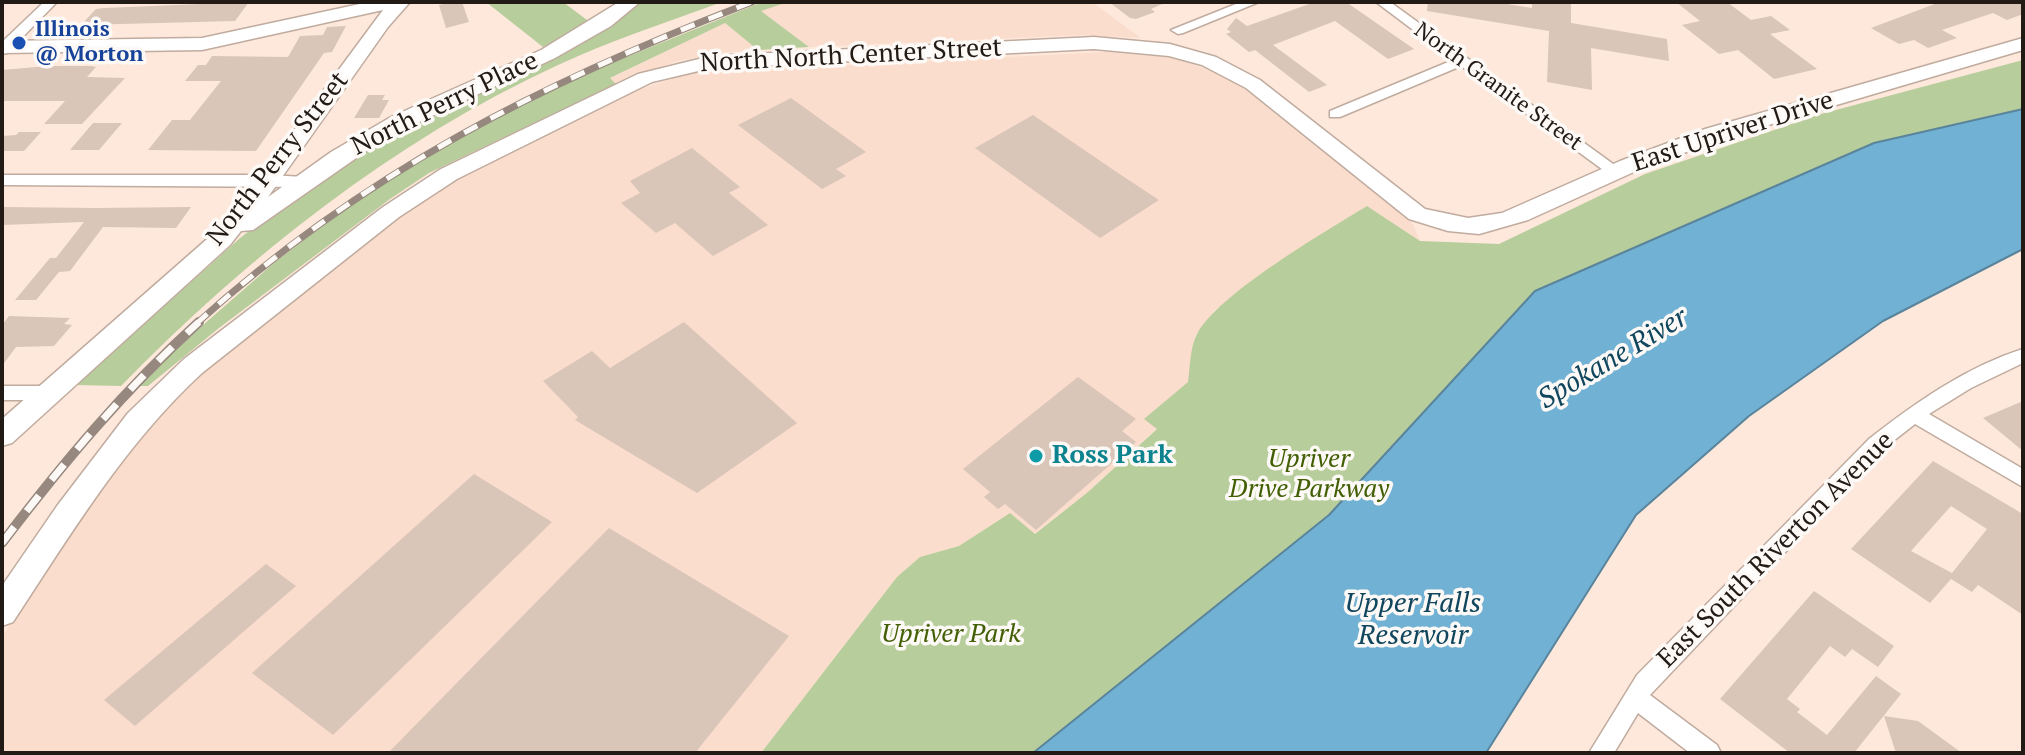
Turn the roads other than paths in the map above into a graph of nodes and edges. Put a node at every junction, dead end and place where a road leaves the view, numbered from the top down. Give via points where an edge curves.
1 (51, 2) edge
2 (393, 2) edge
3 (401, 2) edge
4 (631, 2) edge
5 (1253, 2) edge
6 (1382, 2) edge
7 (350, 8) edge
8 (381, 23) junction
9 (1178, 30) dead end
10 (2023, 44) edge
11 (3, 48) edge
12 (1462, 61) junction
13 (1335, 114) dead end
14 (1615, 172) junction
15 (2, 180) edge
16 (269, 180) junction
17 (304, 182) junction
18 (1447, 224) joint
19 (222, 239) junction
20 (2023, 356) edge
21 (2, 393) edge
22 (47, 393) junction
23 (1914, 414) junction
24 (2, 435) edge
25 (2023, 479) edge
26 (2, 612) edge
27 (1635, 697) junction
28 (1601, 753) edge
29 (1709, 753) edge

1 - 11 street
2 - 7 street
3 - 8 street, North Perry Street
4 - 17 street, North Perry Place via 566,45 395,124
5 - 9 street
6 - 12 street, North Granite Street
7 - 8 street via 372,14
7 - 11 street via 230,40
8 - 16 street, North Perry Street
10 - 14 street, East Upriver Drive via 1750,122
12 - 13 street
12 - 14 street, North Granite Street
14 - 18 street, East Upriver Drive via 1501,222 1477,227
15 - 16 street
16 - 17 street
16 - 19 street, North Perry Street
17 - 19 street, North Perry Place
18 - 26 street, North North Center Street via 1417,214 1253,84 1209,61 1170,50 1094,43 711,62 645,78 449,174 391,212 166,388 119,442
19 - 22 street, North Perry Street
20 - 23 street, East South Riverton Avenue via 1969,380
21 - 22 street
22 - 24 street, North Perry Street
23 - 25 street
23 - 27 street, East South Riverton Avenue via 1876,444
27 - 28 street, East South Riverton Avenue
27 - 29 street

